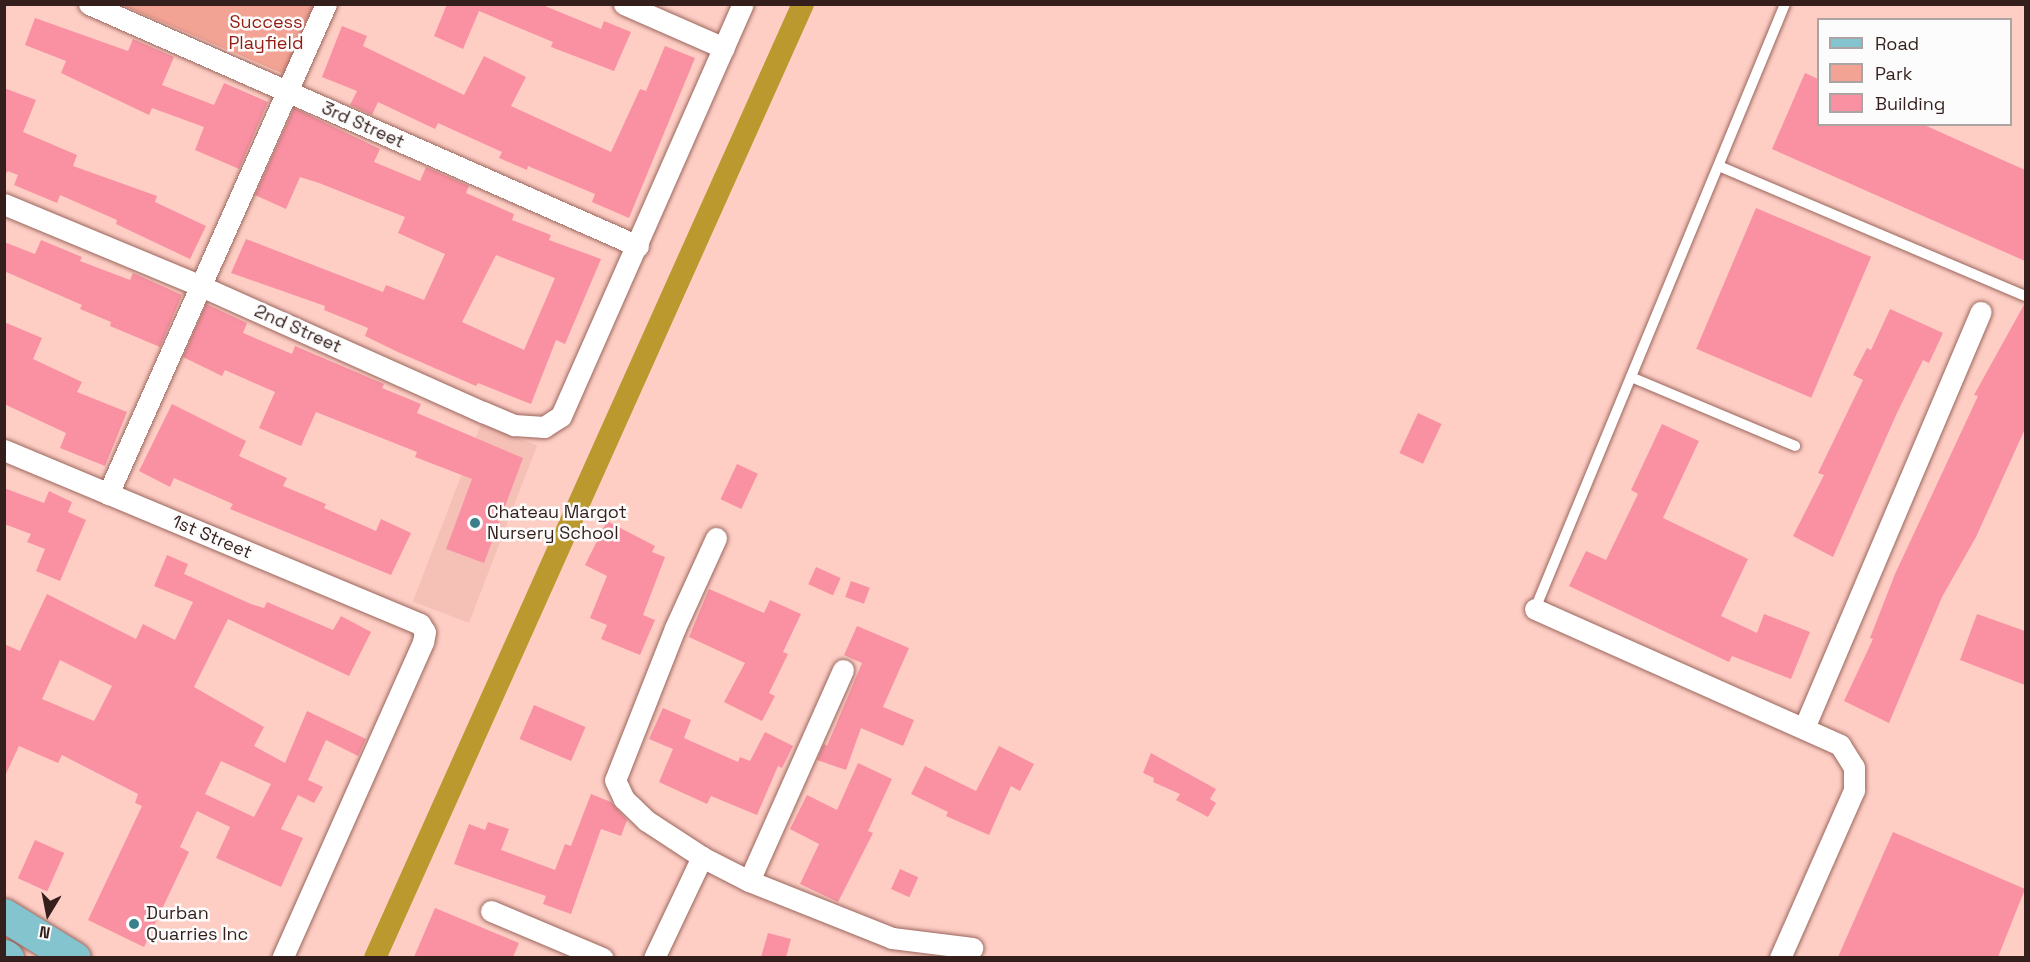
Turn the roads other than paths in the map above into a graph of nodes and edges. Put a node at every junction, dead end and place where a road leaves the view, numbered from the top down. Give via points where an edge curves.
1 (89, 4) edge
2 (326, 4) edge
3 (624, 4) edge
4 (743, 4) edge
5 (1785, 4) edge
6 (724, 48) junction
7 (290, 92) junction
8 (1719, 166) junction
9 (4, 204) edge
10 (638, 246) junction
11 (203, 287) junction
12 (2025, 296) edge
13 (1981, 312) dead end
14 (1631, 377) junction
15 (1795, 447) dead end
16 (4, 450) edge
17 (108, 494) junction
18 (716, 538) dead end
19 (1535, 609) joint
20 (843, 670) dead end
21 (1804, 728) junction
22 (702, 857) junction
23 (749, 881) junction
24 (490, 911) dead end
25 (4, 915) edge
26 (972, 948) dead end
27 (74, 957) edge
28 (282, 957) edge
29 (602, 957) edge
30 (654, 957) edge
31 (1780, 957) edge

1 - 7 street, 3rd Street
2 - 7 street
3 - 6 street
4 - 6 street
5 - 8 lane
6 - 10 street
7 - 10 street, 3rd Street
7 - 11 street
8 - 12 lane
8 - 14 lane
9 - 11 street, 2nd Street
10 - 11 street, 2nd Street via 574,386 554,424 544,427 514,425
11 - 17 street
13 - 21 street
14 - 15 lane
14 - 19 lane
16 - 17 street, 1st Street
17 - 28 street, 1st Street via 420,624 425,632
18 - 22 street via 675,628 615,780 624,799 647,821
19 - 21 street
20 - 23 street
21 - 31 street via 1840,745 1854,767 1854,790
22 - 23 street
22 - 30 street
23 - 26 street via 892,938
24 - 29 street
25 - 27 main road

